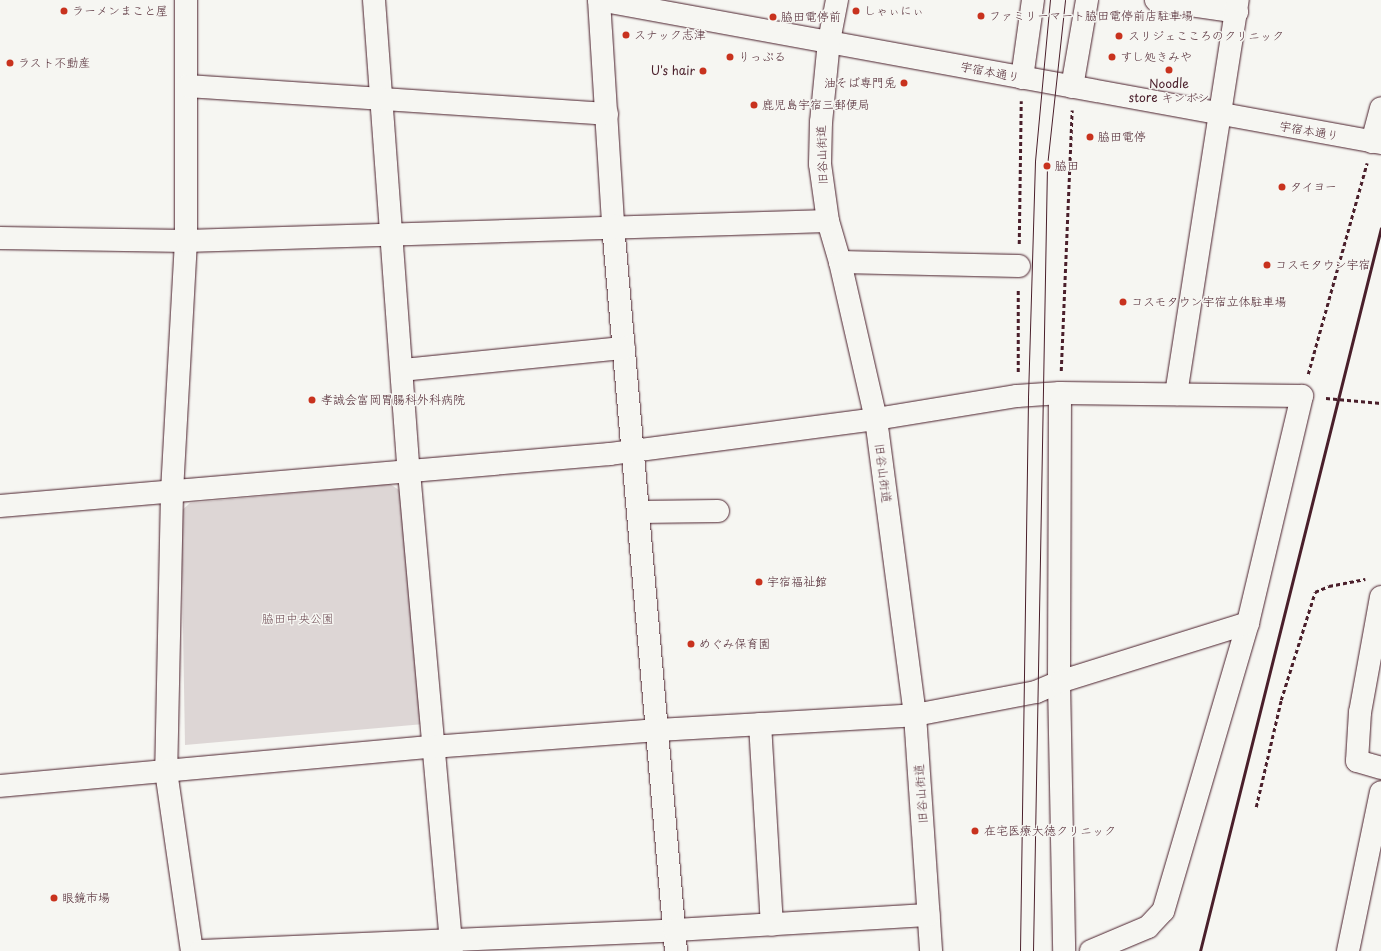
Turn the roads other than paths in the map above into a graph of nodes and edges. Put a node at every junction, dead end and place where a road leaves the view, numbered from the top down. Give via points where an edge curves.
1 (186, 0) edge
2 (374, 0) edge
3 (599, 0) edge
4 (837, 0) edge
5 (1033, 0) edge
6 (1087, 0) edge
7 (1156, 0) edge
8 (1237, 6) edge
9 (829, 41) junction
10 (1022, 78) junction
11 (187, 86) junction
12 (1072, 87) junction
13 (381, 98) junction
14 (1381, 108) edge
15 (606, 114) junction
16 (1221, 115) junction
17 (1374, 148) edge
18 (828, 221) junction
19 (613, 226) junction
20 (393, 236) junction
21 (0, 238) edge
22 (186, 241) junction
23 (840, 262) junction
24 (1019, 266) dead end
25 (624, 348) junction
26 (402, 370) junction
27 (1060, 393) junction
28 (1176, 394) junction
29 (876, 419) junction
30 (633, 451) junction
31 (409, 472) junction
32 (172, 493) junction
33 (0, 506) edge
34 (718, 511) dead end
35 (639, 512) junction
36 (1377, 587) edge
37 (1248, 623) junction
38 (1059, 682) junction
39 (915, 715) junction
40 (760, 724) junction
41 (658, 730) junction
42 (432, 747) junction
43 (1381, 768) edge
44 (166, 771) junction
45 (0, 786) edge
46 (1381, 792) edge
47 (929, 915) junction
48 (772, 924) junction
49 (675, 941) edge
50 (451, 945) edge
51 (192, 951) edge
52 (201, 951) edge
53 (931, 951) edge
54 (1064, 951) edge
55 (1091, 951) edge
56 (1348, 951) edge

1 - 11 street
2 - 13 street
3 - 9 street, 宇宿本通り
3 - 15 street
4 - 9 street, 旧谷山街道
5 - 10 street
6 - 12 street
7 - 8 street
8 - 16 street
9 - 10 street, 宇宿本通り
9 - 18 street, 旧谷山街道 via 821,122 820,164
10 - 12 street, 宇宿本通り
11 - 13 street
11 - 22 street
12 - 16 street, 宇宿本通り
13 - 15 street
13 - 20 street
14 - 17 street
15 - 19 street
16 - 17 street, 宇宿本通り
16 - 28 street
18 - 19 street
18 - 23 street, 旧谷山街道
19 - 20 street
19 - 25 street
20 - 22 street
20 - 26 street
21 - 22 street
22 - 32 street
23 - 24 street
23 - 29 street, 旧谷山街道
25 - 26 street
25 - 30 street
26 - 31 street
27 - 28 street
27 - 29 street via 1017,396
27 - 38 street
28 - 37 street via 1302,396
29 - 30 street
29 - 39 street, 旧谷山街道
30 - 31 street
30 - 35 street
31 - 32 street
31 - 42 street
32 - 33 street
32 - 44 street
34 - 35 street
35 - 41 street
36 - 43 street via 1360,712 1357,760
37 - 38 street
37 - 55 street via 1163,911 1148,927
38 - 39 street via 1036,692
38 - 54 street
39 - 40 street
39 - 47 street, 旧谷山街道
40 - 41 street
40 - 48 street
41 - 42 street
41 - 49 street
42 - 44 street
42 - 50 street
44 - 45 street
44 - 51 street
46 - 56 street
47 - 48 street
47 - 53 street, 旧谷山街道
48 - 49 street
49 - 50 street
50 - 52 street

